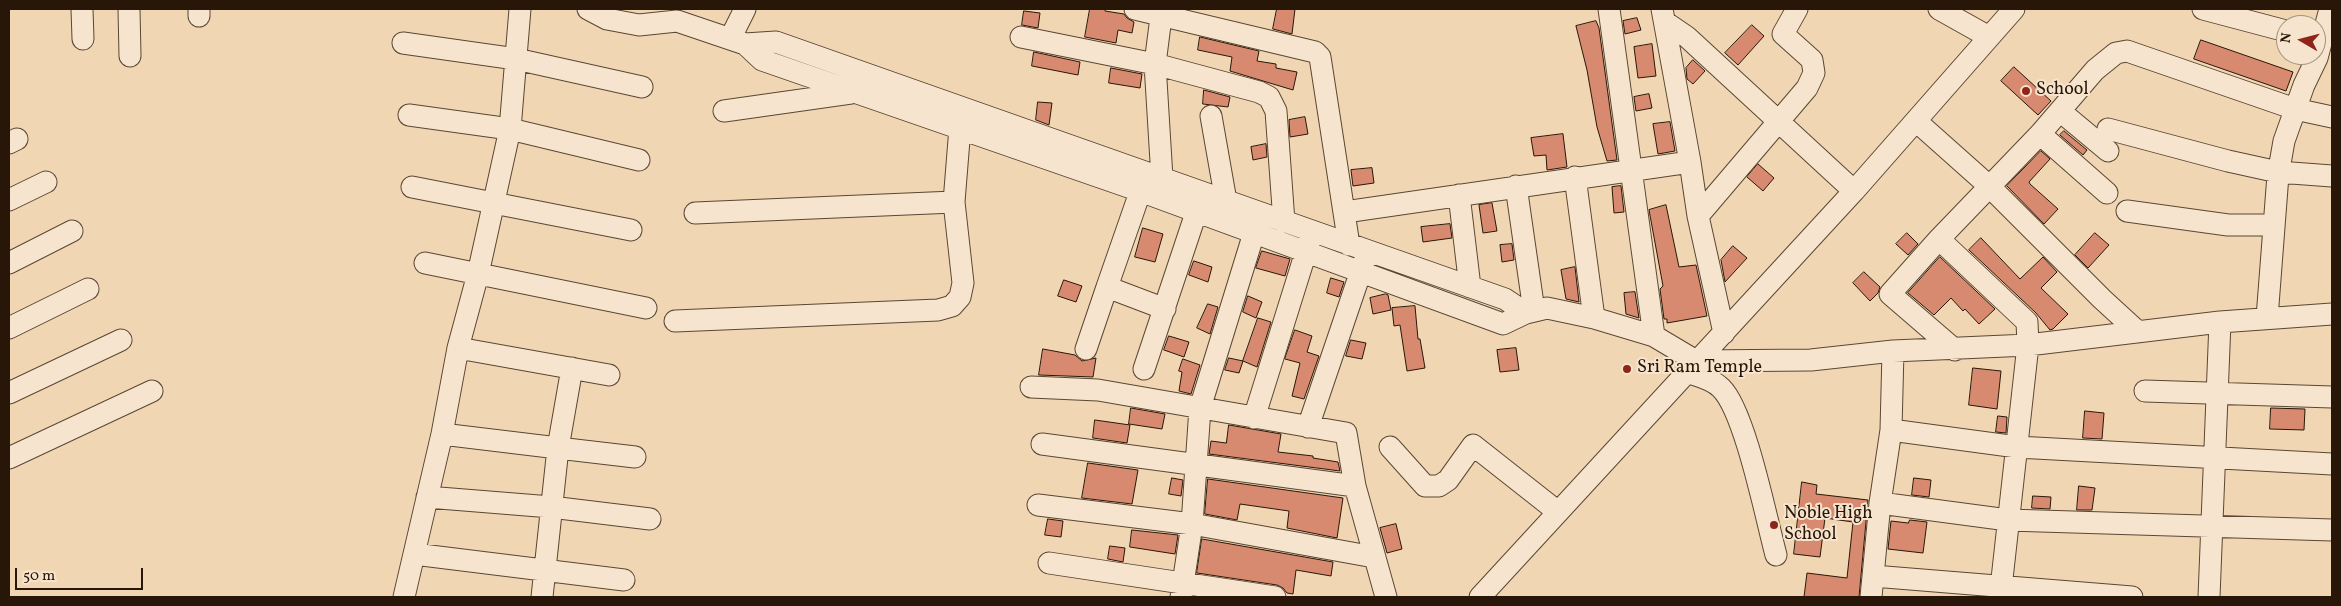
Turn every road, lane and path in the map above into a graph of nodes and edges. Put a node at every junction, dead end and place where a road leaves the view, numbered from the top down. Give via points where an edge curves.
1 (82, 9) edge
2 (129, 9) edge
3 (520, 9) edge
4 (588, 9) edge
5 (745, 9) edge
6 (1135, 9) edge
7 (1609, 9) edge
8 (1797, 9) edge
9 (1939, 9) edge
10 (2014, 9) edge
11 (2203, 9) edge
12 (2330, 9) edge
13 (1162, 11) edge
14 (673, 15) edge
15 (1663, 15) edge
16 (2276, 28) edge
17 (1021, 37) dead end
18 (1989, 37) junction
19 (83, 39) dead end
20 (737, 41) junction
21 (403, 43) dead end
22 (2326, 48) edge
23 (130, 56) dead end
24 (516, 59) junction
25 (1155, 64) junction
26 (2321, 65) edge
27 (893, 85) junction
28 (642, 87) dead end
29 (854, 93) junction
30 (2296, 109) junction
31 (2060, 111) junction
32 (724, 112) dead end
33 (409, 115) dead end
34 (1211, 116) dead end
35 (2332, 117) edge
36 (961, 119) junction
37 (1778, 119) junction
38 (1916, 122) junction
39 (510, 129) junction
40 (2108, 129) dead end
41 (2040, 134) junction
42 (2108, 152) dead end
43 (639, 160) dead end
44 (1690, 162) junction
45 (1632, 169) junction
46 (2278, 172) junction
47 (2332, 176) edge
48 (1575, 177) junction
49 (1150, 181) junction
50 (46, 182) dead end
51 (1516, 186) junction
52 (1989, 186) junction
53 (412, 187) dead end
54 (1854, 191) junction
55 (2108, 193) dead end
56 (1459, 195) junction
57 (9, 200) edge
58 (494, 201) junction
59 (1226, 201) junction
60 (954, 202) junction
61 (1200, 203) junction
62 (2127, 211) dead end
63 (1345, 212) junction
64 (695, 213) dead end
65 (1698, 216) junction
66 (1284, 222) junction
67 (1257, 223) junction
68 (2274, 225) junction
69 (631, 230) dead end
70 (72, 231) dead end
71 (1939, 239) junction
72 (1309, 242) junction
73 (1358, 248) junction
74 (9, 262) edge
75 (425, 263) dead end
76 (1360, 273) junction
77 (478, 274) junction
78 (1107, 287) junction
79 (1470, 287) junction
80 (88, 288) dead end
81 (646, 308) dead end
82 (1164, 309) junction
83 (1530, 312) junction
84 (2332, 314) edge
85 (1594, 318) junction
86 (2268, 318) junction
87 (675, 321) dead end
88 (2220, 322) junction
89 (9, 328) edge
90 (1724, 332) junction
91 (2138, 332) junction
92 (1654, 336) junction
93 (121, 340) dead end
94 (2028, 345) junction
95 (458, 348) junction
96 (1086, 349) dead end
97 (1955, 350) junction
98 (1893, 351) junction
99 (1691, 367) junction
100 (572, 368) junction
101 (1144, 369) dead end
102 (609, 375) dead end
103 (1031, 387) dead end
104 (152, 391) dead end
105 (2145, 391) dead end
106 (9, 393) edge
107 (2217, 393) junction
108 (2332, 397) edge
109 (1200, 408) junction
110 (1254, 418) junction
111 (1308, 427) junction
112 (1891, 430) junction
113 (442, 434) junction
114 (1042, 444) dead end
115 (1390, 447) dead end
116 (2017, 447) junction
117 (558, 448) junction
118 (635, 457) dead end
119 (9, 458) edge
120 (2215, 458) junction
121 (2332, 464) edge
122 (1196, 466) junction
123 (1355, 486) junction
124 (427, 497) junction
125 (1880, 503) junction
126 (1038, 505) dead end
127 (551, 507) junction
128 (1558, 512) junction
129 (650, 519) dead end
130 (2008, 520) junction
131 (1192, 524) junction
132 (2212, 527) junction
133 (2332, 530) edge
134 (414, 554) junction
135 (1776, 555) dead end
136 (1374, 557) junction
137 (1049, 564) dead end
138 (545, 570) junction
139 (624, 580) dead end
140 (1872, 587) edge
141 (1182, 590) edge
142 (2000, 592) edge
143 (404, 597) edge
144 (542, 597) edge
145 (1276, 597) edge
146 (1386, 597) edge
147 (1480, 597) edge
148 (2132, 597) edge
149 (2209, 597) edge

1 - 19 street
2 - 23 street
3 - 24 street
4 - 14 street via 607,19 639,25
5 - 20 street
6 - 13 street
7 - 45 street
8 - 37 street via 1783,34 1812,60 1814,73 1807,88
9 - 18 street
10 - 18 street
11 - 16 street
12 - 22 street
13 - 25 street
13 - 63 street via 1315,52 1320,57
14 - 20 street
15 - 37 street
15 - 44 street
17 - 25 street
18 - 38 street
20 - 27 street via 776,42
20 - 29 street via 762,60
21 - 24 street
24 - 28 street
24 - 39 street
25 - 49 street
25 - 66 street via 1269,97 1276,111
26 - 30 street
27 - 29 street
27 - 36 street
29 - 32 street
29 - 36 street
30 - 31 street via 2127,51 2116,53 2096,70
30 - 35 street
30 - 46 street via 2284,141
31 - 41 street
31 - 42 street
33 - 39 street
34 - 59 street
36 - 49 street
36 - 60 street
37 - 54 street
37 - 65 street
38 - 52 street
38 - 54 street
39 - 43 street
39 - 58 street
40 - 46 street
41 - 52 street
41 - 55 street
44 - 45 street
44 - 65 street
45 - 48 street
45 - 92 street
46 - 47 street
46 - 68 street
48 - 51 street
48 - 85 street
49 - 61 street
49 - 78 street
50 - 57 street
51 - 56 street
51 - 83 street
52 - 71 street
52 - 91 street
53 - 58 street
54 - 90 street
56 - 63 street
56 - 79 street
58 - 69 street
58 - 77 street
59 - 61 street
59 - 67 street
60 - 64 street
60 - 87 street via 963,283 960,297 952,306 938,310
61 - 67 street
61 - 82 street
62 - 68 street via 2228,225
63 - 73 street
65 - 90 street
66 - 67 street
66 - 72 street
67 - 72 street
67 - 109 street
68 - 86 street
70 - 74 street
71 - 94 street via 2027,322
71 - 97 street via 1890,294
72 - 73 street
72 - 76 street
72 - 110 street
73 - 76 street
73 - 79 street
75 - 77 street
76 - 83 street via 1503,324
76 - 111 street
77 - 81 street
77 - 95 street
78 - 82 street
78 - 96 street
79 - 83 street
80 - 89 street
82 - 101 street
83 - 85 street via 1547,308
84 - 86 street
85 - 92 street
86 - 88 street
88 - 91 street
88 - 107 street
90 - 99 street
91 - 94 street
92 - 99 street
93 - 106 street
94 - 97 street
94 - 116 street
95 - 100 street
95 - 113 street
97 - 98 street
98 - 99 street
98 - 112 street
99 - 128 street
99 - 135 street via 1722,388 1740,420
100 - 102 street
100 - 117 street
103 - 109 street via 1098,390
104 - 119 street
105 - 107 street
107 - 108 street
107 - 120 street
109 - 110 street
109 - 122 street
110 - 111 street
111 - 123 street via 1346,433
112 - 116 street
112 - 125 street
113 - 117 street
113 - 124 street
114 - 122 street
115 - 128 street via 1425,486 1439,486 1448,480 1473,445
116 - 120 street
116 - 130 street
117 - 118 street
117 - 127 street
120 - 121 street
120 - 132 street
122 - 123 street
122 - 131 street
123 - 136 street
124 - 127 street
124 - 134 street
125 - 130 street
125 - 140 street
126 - 131 street
127 - 129 street
127 - 138 street
128 - 147 street
130 - 132 street
130 - 142 street
131 - 136 street
131 - 141 street
132 - 133 street
132 - 149 street
134 - 138 street
134 - 143 street
136 - 146 street
137 - 141 street
138 - 139 street
138 - 144 street
140 - 142 street
141 - 145 street
142 - 148 street

